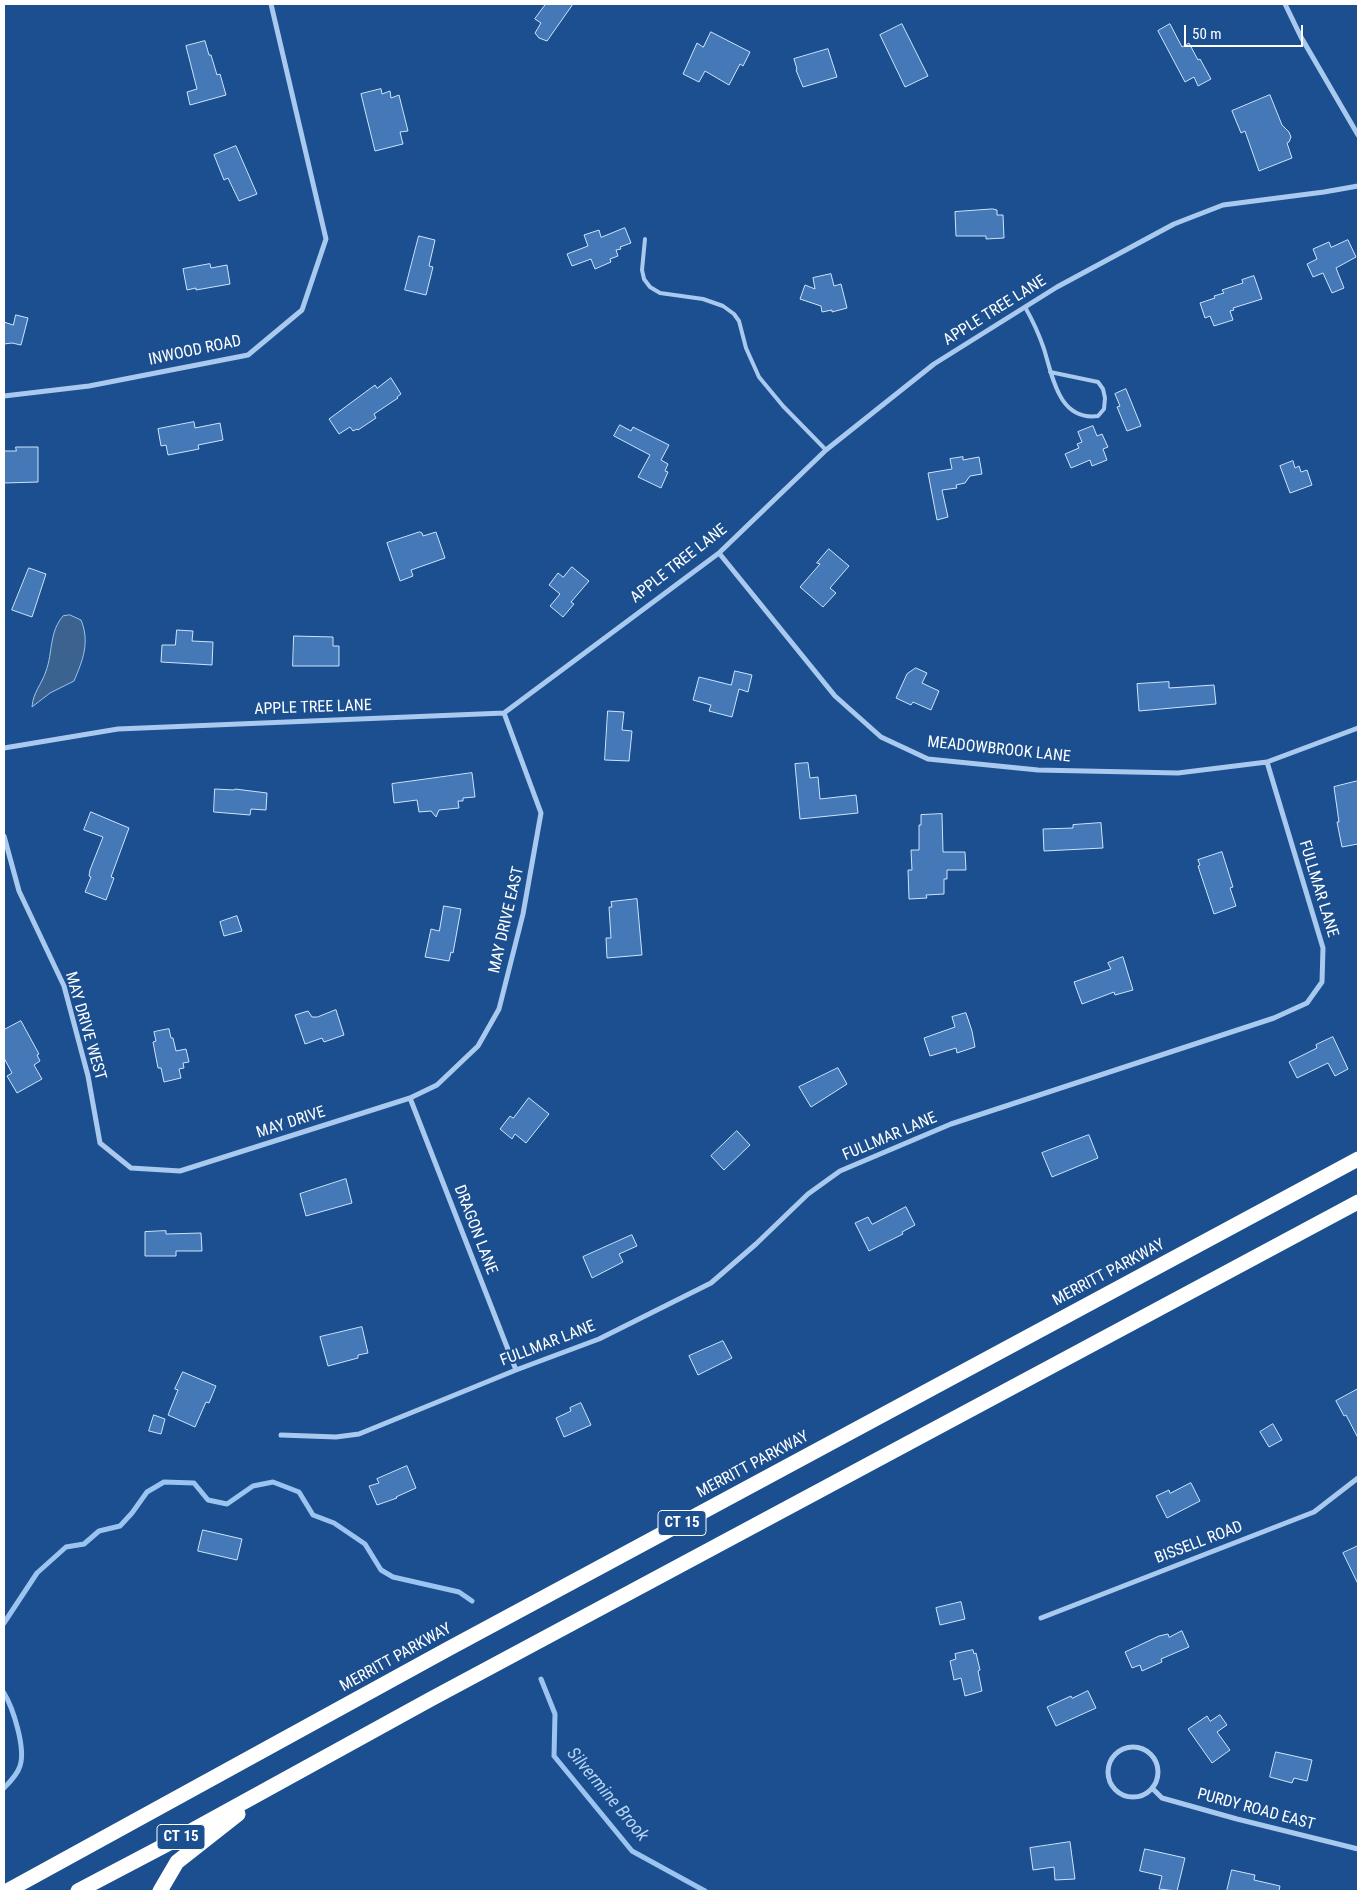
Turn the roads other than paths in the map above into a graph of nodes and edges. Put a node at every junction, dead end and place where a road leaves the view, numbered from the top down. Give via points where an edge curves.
1 (271, 4) edge
2 (1285, 4) edge
3 (1358, 136) edge
4 (1358, 186) edge
5 (645, 239) dead end
6 (1025, 308) junction
7 (1050, 372) junction
8 (4, 396) edge
9 (826, 450) junction
10 (718, 553) junction
11 (504, 713) junction
12 (1358, 728) edge
13 (4, 748) edge
14 (1267, 762) junction
15 (4, 836) edge
16 (410, 1098) junction
17 (1358, 1159) edge
18 (180, 1171) joint
19 (1358, 1202) edge
20 (516, 1370) junction
21 (281, 1435) dead end
22 (1358, 1478) edge
23 (1041, 1618) dead end
24 (282, 1781) junction
25 (1152, 1788) junction
26 (1358, 1849) edge
27 (7, 1891) edge
28 (78, 1891) edge
29 (160, 1891) edge

1 - 8 street, INWOOD ROAD via 326,239 302,310 248,355 89,386
2 - 3 street
4 - 6 street, APPLE TREE LANE via 1223,205 1174,224 1057,287
5 - 9 lane via 642,270 650,287 660,293 702,299 723,306 734,314 759,377
6 - 7 lane via 1036,326
6 - 9 street, APPLE TREE LANE via 934,364
7 - 7 lane via 1061,398 1070,409 1088,417 1098,416 1104,408 1105,398 1098,382
9 - 10 street, APPLE TREE LANE
10 - 11 street, APPLE TREE LANE
10 - 14 street, MEADOWBROOK LANE via 835,696 881,737 928,759 1038,770 1178,773
11 - 13 street, APPLE TREE LANE via 118,729
11 - 16 street, MAY DRIVE EAST via 541,813 524,914 499,1009 478,1046 437,1085
12 - 14 street, MEADOWBROOK LANE
14 - 20 street, FULLMAR LANE via 1323,948 1322,982 1307,1003 1274,1018 951,1124 840,1171 808,1194 711,1283 599,1339
15 - 18 street, MAY DRIVE WEST via 19,891 64,986 88,1076 100,1142 131,1168
16 - 18 street, MAY DRIVE
16 - 20 street, DRAGON LANE
17 - 27 highway, MERRITT PARKWAY / CT 15 via 456,1644
19 - 24 highway, CT 15
20 - 21 street, FULLMAR LANE via 359,1434 336,1437
22 - 23 street, BISSELL ROAD via 1314,1512
24 - 28 highway, CT 15
24 - 29 highway via 177,1862
25 - 25 street via 1158,1771 1154,1758 1148,1752 1131,1747 1114,1755 1108,1771 1115,1789 1131,1797
25 - 26 street, PURDY ROAD EAST via 1162,1798

